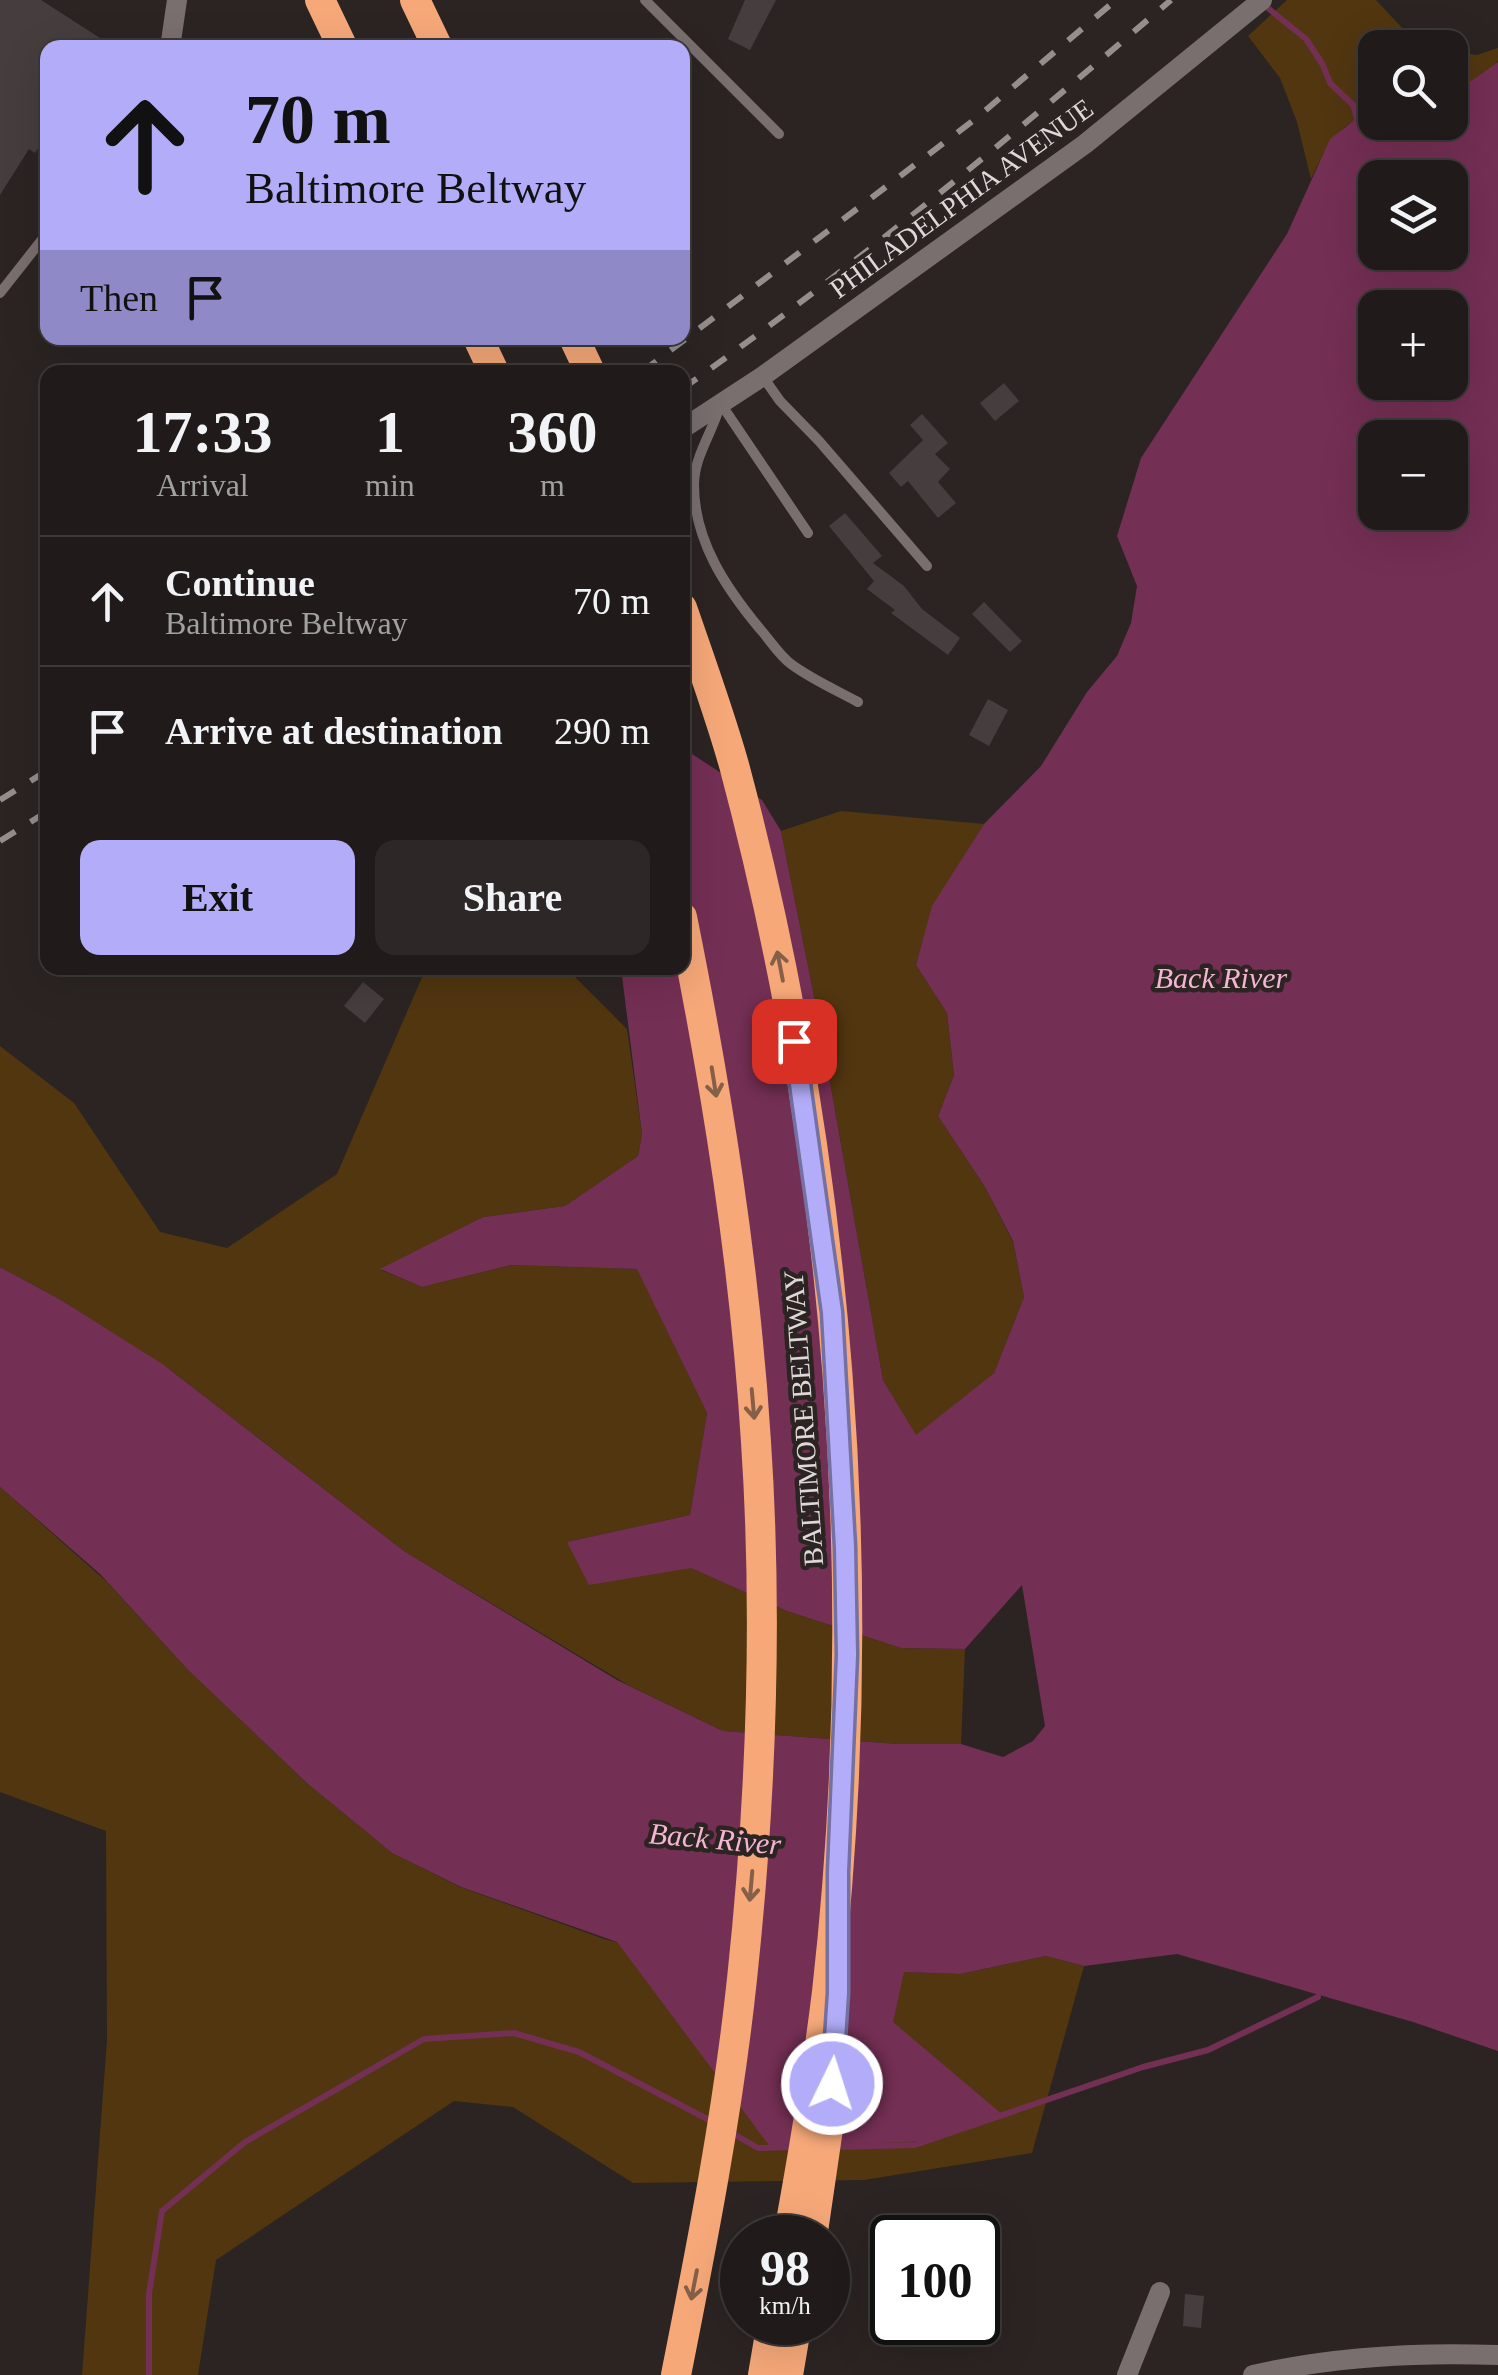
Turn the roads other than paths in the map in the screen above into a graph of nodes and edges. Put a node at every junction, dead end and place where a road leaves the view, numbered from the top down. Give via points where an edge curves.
1 (176, 0) edge
2 (320, 0) edge
3 (415, 0) edge
4 (645, 0) edge
5 (1262, 0) edge
6 (171, 40) edge
7 (338, 40) edge
8 (434, 40) edge
9 (685, 40) edge
10 (690, 45) edge
11 (779, 134) dead end
12 (40, 242) edge
13 (0, 293) edge
14 (763, 376) junction
15 (721, 404) junction
16 (690, 425) edge
17 (808, 533) dead end
18 (927, 566) dead end
19 (690, 632) edge
20 (858, 702) dead end
21 (690, 956) edge
22 (803, 2215) edge
23 (1160, 2292) dead end
24 (768, 2345) edge
25 (793, 2345) edge
26 (1498, 2355) edge
27 (676, 2375) edge
28 (762, 2375) edge
29 (788, 2375) edge
30 (1126, 2375) edge
31 (1253, 2375) edge

1 - 6 street
2 - 7 highway
3 - 8 highway
4 - 9 lane
5 - 14 street, PHILADELPHIA AVENUE via 1085,144
10 - 11 lane
12 - 13 lane
14 - 15 street, PHILADELPHIA AVENUE
14 - 18 lane
15 - 16 street, PHILADELPHIA AVENUE
15 - 17 lane
15 - 20 lane via 694,482 709,555 734,598 789,662
22 -> 19 highway, BALTIMORE BELTWAY via 838,1872 847,1655 832,1312 766,895 733,762
21 -> 27 highway, BALTIMORE BELTWAY via 731,1190 756,1442 759,1754 742,1981 712,2195
23 - 30 street
24 - 28 highway
25 - 29 highway
26 - 31 street via 1395,2354

